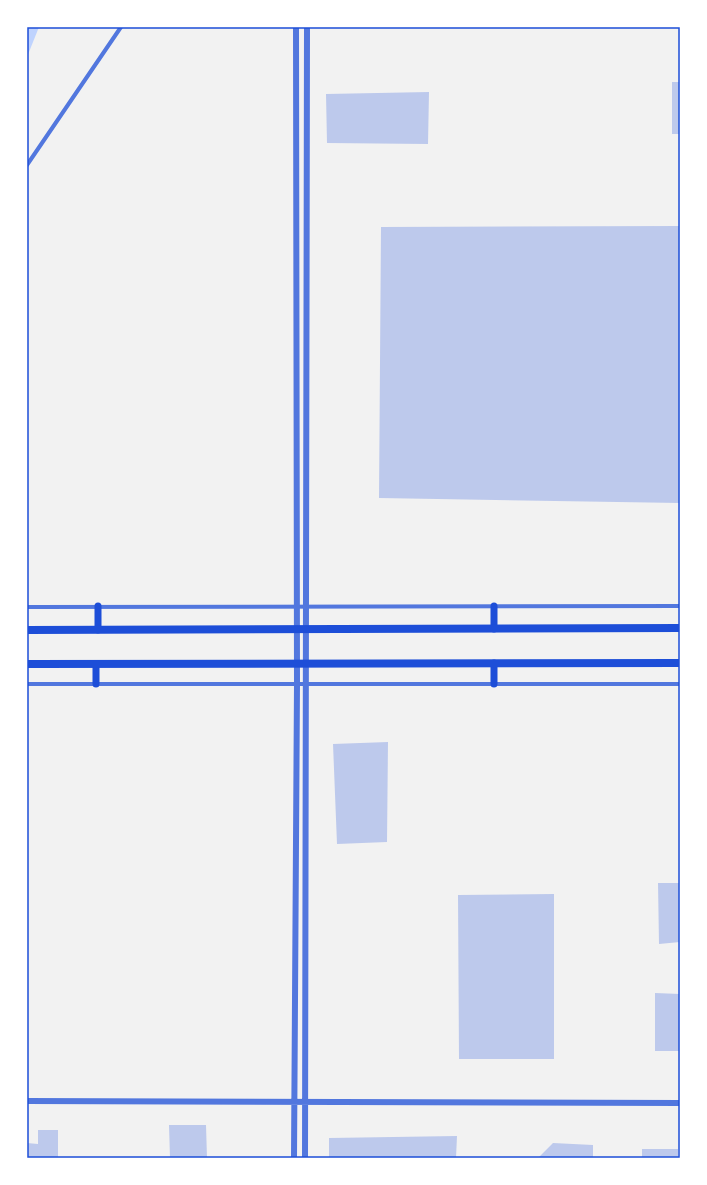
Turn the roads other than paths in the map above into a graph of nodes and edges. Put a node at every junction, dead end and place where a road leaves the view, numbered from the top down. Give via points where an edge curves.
1 (121, 27) edge
2 (296, 27) edge
3 (307, 27) edge
4 (27, 164) edge
5 (98, 606) junction
6 (296, 606) junction
7 (306, 606) junction
8 (494, 606) junction
9 (680, 606) edge
10 (27, 607) edge
11 (680, 628) edge
12 (494, 629) junction
13 (27, 630) edge
14 (98, 630) junction
15 (296, 630) junction
16 (306, 630) junction
17 (494, 663) junction
18 (680, 663) edge
19 (27, 664) edge
20 (96, 664) junction
21 (296, 664) junction
22 (306, 664) junction
23 (27, 684) edge
24 (96, 684) junction
25 (297, 684) junction
26 (306, 684) junction
27 (494, 684) junction
28 (680, 684) edge
29 (27, 1101) edge
30 (294, 1102) junction
31 (305, 1102) junction
32 (680, 1103) edge
33 (294, 1158) edge
34 (305, 1158) edge

1 - 4 street
2 - 6 street
3 - 7 street
5 - 6 street
5 - 10 street
5 - 14 main road
6 - 7 street
6 - 15 street
7 - 8 street
7 - 16 street
8 - 9 street
8 - 12 main road
11 - 12 main road
12 - 16 main road
13 - 14 main road
14 - 15 main road
15 - 16 main road
15 - 21 street
16 - 22 street
17 - 18 main road
17 - 22 main road
17 - 27 main road
19 - 20 main road
20 - 21 main road
20 - 24 main road
21 - 22 main road
21 - 25 street
22 - 26 street
23 - 24 street
24 - 25 street
25 - 26 street
25 - 30 street
26 - 27 street
26 - 31 street
27 - 28 street
29 - 30 street
30 - 31 street
30 - 33 street
31 - 32 street
31 - 34 street

